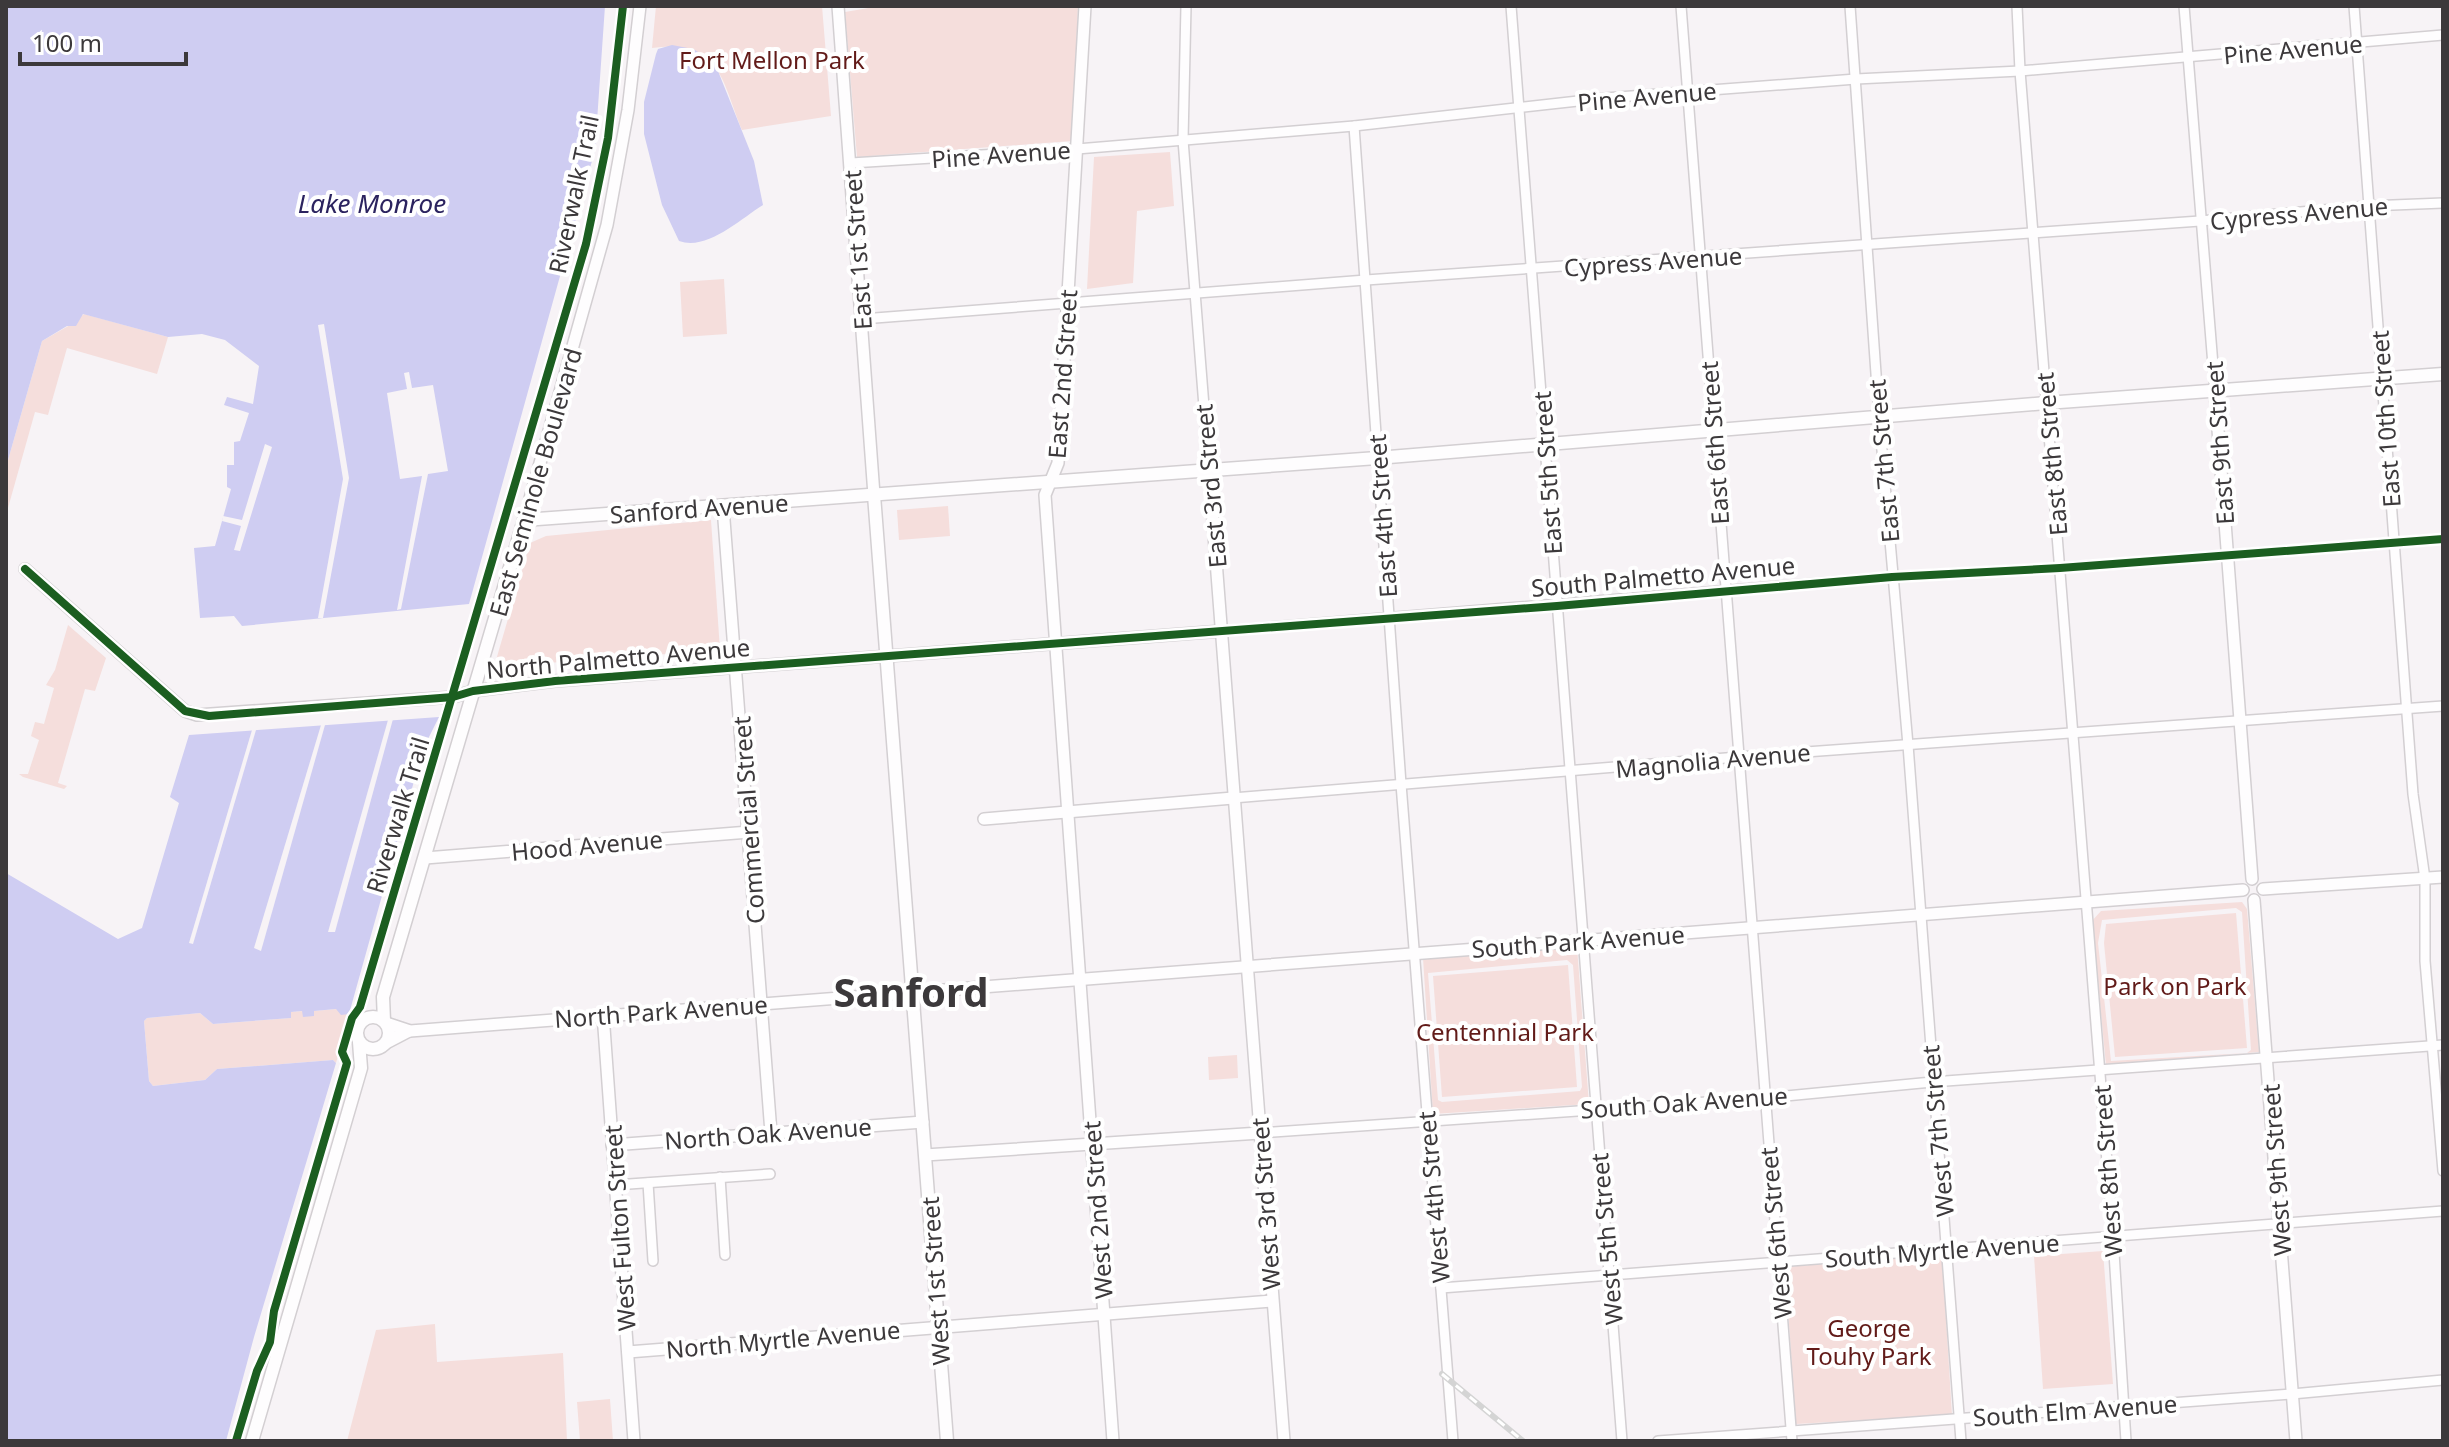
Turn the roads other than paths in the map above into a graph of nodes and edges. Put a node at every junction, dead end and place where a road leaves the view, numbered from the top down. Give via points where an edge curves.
1 (640, 6) edge
2 (838, 6) edge
3 (1085, 6) edge
4 (1186, 6) edge
5 (1511, 6) edge
6 (1681, 6) edge
7 (1850, 6) edge
8 (2017, 6) edge
9 (2184, 6) edge
10 (2354, 6) edge
11 (2443, 35) edge
12 (2356, 44) junction
13 (2188, 57) junction
14 (2020, 71) junction
15 (1856, 79) junction
16 (1688, 91) junction
17 (1521, 108) junction
18 (1354, 126) junction
19 (1183, 140) junction
20 (1077, 149) junction
21 (851, 163) junction
22 (2443, 203) edge
23 (2368, 206) junction
24 (2200, 221) junction
25 (2034, 232) junction
26 (1867, 246) junction
27 (1701, 257) junction
28 (1531, 269) junction
29 (1366, 280) junction
30 (1194, 294) junction
31 (1066, 303) junction
32 (862, 319) junction
33 (2443, 374) edge
34 (2383, 379) junction
35 (2215, 390) junction
36 (2046, 403) junction
37 (1879, 416) junction
38 (1713, 430) junction
39 (1545, 443) junction
40 (1377, 458) junction
41 (1209, 470) junction
42 (1050, 483) junction
43 (874, 495) junction
44 (723, 507) junction
45 (524, 520) junction
46 (2443, 539) edge
47 (2395, 543) junction
48 (2227, 554) junction
49 (2060, 568) junction
50 (25, 569) dead end
51 (1892, 577) junction
52 (1725, 591) junction
53 (1557, 606) junction
54 (1389, 618) junction
55 (1222, 631) junction
56 (1055, 642) junction
57 (887, 656) junction
58 (736, 668) junction
59 (473, 691) junction
60 (2443, 706) edge
61 (2406, 709) junction
62 (2240, 722) junction
63 (2073, 733) junction
64 (1908, 745) junction
65 (1738, 757) junction
66 (1570, 773) junction
67 (1401, 784) junction
68 (1233, 798) junction
69 (1067, 813) junction
70 (984, 819) dead end
71 (749, 832) junction
72 (425, 858) junction
73 (2443, 877) edge
74 (2252, 879) junction
75 (2425, 879) junction
76 (2263, 889) junction
77 (2243, 890) junction
78 (2254, 900) junction
79 (2086, 902) junction
80 (1919, 916) junction
81 (1752, 928) junction
82 (1583, 941) junction
83 (1416, 953) junction
84 (1248, 966) junction
85 (1080, 979) junction
86 (912, 992) junction
87 (383, 997) junction
88 (763, 1003) junction
89 (603, 1014) junction
90 (366, 1019) junction
91 (385, 1022) junction
92 (410, 1031) junction
93 (359, 1042) junction
94 (2443, 1045) edge
95 (382, 1046) junction
96 (2431, 1046) junction
97 (2267, 1059) junction
98 (361, 1068) junction
99 (2100, 1071) junction
100 (1932, 1082) junction
101 (1764, 1098) junction
102 (1596, 1109) junction
103 (1427, 1120) junction
104 (923, 1122) junction
105 (771, 1133) junction
106 (1260, 1133) junction
107 (612, 1145) junction
108 (1092, 1146) junction
109 (925, 1155) junction
110 (2443, 1171) edge
111 (770, 1174) dead end
112 (720, 1177) junction
113 (648, 1183) junction
114 (615, 1185) junction
115 (2443, 1211) edge
116 (2281, 1226) junction
117 (2113, 1237) junction
118 (1947, 1250) junction
119 (725, 1255) dead end
120 (653, 1261) dead end
121 (1778, 1263) junction
122 (1609, 1275) junction
123 (1441, 1288) junction
124 (1272, 1301) junction
125 (1104, 1314) junction
126 (939, 1327) junction
127 (628, 1352) junction
128 (2443, 1380) edge
129 (2292, 1394) junction
130 (2123, 1406) junction
131 (1959, 1419) junction
132 (1792, 1430) junction
133 (252, 1441) edge
134 (634, 1441) edge
135 (947, 1441) edge
136 (1113, 1441) edge
137 (1284, 1441) edge
138 (1453, 1441) edge
139 (1622, 1441) edge
140 (1658, 1441) edge
141 (1792, 1441) edge
142 (1961, 1441) edge
143 (2126, 1441) edge
144 (2296, 1441) edge

1 - 45 street, East Seminole Boulevard via 607,225
2 - 21 street, East 1st Street
3 - 20 street, East 2nd Street
4 - 19 street, East 3rd Street
5 - 17 street, East 5th Street
6 - 16 street, East 6th Street
7 - 15 street, East 7th Street
8 - 14 street, East 8th Street
9 - 13 street, East 9th Street
10 - 12 street, East 10th Street
11 - 12 street, Pine Avenue
12 - 13 street, Pine Avenue
12 - 23 street, East 10th Street
13 - 14 street, Pine Avenue
13 - 24 street, East 9th Street
14 - 15 street, Pine Avenue
14 - 25 street, East 8th Street
15 - 16 street, Pine Avenue
15 - 26 street, East 7th Street
16 - 17 street, Pine Avenue
16 - 27 street, East 6th Street
17 - 18 street, Pine Avenue
17 - 28 street, East 5th Street
18 - 19 street, Pine Avenue
18 - 29 street, East 4th Street
19 - 20 street, Pine Avenue
19 - 30 street, East 3rd Street
20 - 21 street, Pine Avenue
20 - 31 street, East 2nd Street
21 - 32 street, East 1st Street
22 - 23 street, Cypress Avenue
23 - 24 street, Cypress Avenue
23 - 34 street, East 10th Street
24 - 25 street, Cypress Avenue
24 - 35 street, East 9th Street
25 - 26 street, Cypress Avenue
25 - 36 street, East 8th Street
26 - 27 street, Cypress Avenue
26 - 37 street, East 7th Street
27 - 28 street, Cypress Avenue
27 - 38 street, East 6th Street
28 - 29 street, Cypress Avenue
28 - 39 street, East 5th Street
29 - 30 street, Cypress Avenue
29 - 40 street, East 4th Street
30 - 31 street, Cypress Avenue
30 - 41 street, East 3rd Street
31 - 32 street, Cypress Avenue
31 - 42 street, East 2nd Street via 1058,463
32 - 43 street, East 1st Street
33 - 34 main road, Sanford Avenue
34 - 35 main road, Sanford Avenue
34 - 47 street, East 10th Street
35 - 36 main road, Sanford Avenue
35 - 48 street, East 9th Street
36 - 37 main road, Sanford Avenue
36 - 49 street, East 8th Street
37 - 38 main road, Sanford Avenue
37 - 51 street, East 7th Street
38 - 39 main road, Sanford Avenue
38 - 52 street, East 6th Street
39 - 40 main road, Sanford Avenue
39 - 53 street, East 5th Street
40 - 41 main road, Sanford Avenue
40 - 54 street, East 4th Street
41 - 42 main road, Sanford Avenue
41 - 55 street, East 3rd Street
42 - 43 main road, Sanford Avenue
42 - 56 street, East 2nd Street via 1045,495
43 - 44 main road, Sanford Avenue
43 - 57 main road, West 1st Street
44 - 45 main road, Sanford Avenue
44 - 58 street, Commercial Street
45 - 59 main road, East Seminole Boulevard
46 - 47 street, South Palmetto Avenue
47 - 48 street, South Palmetto Avenue
47 - 61 street, East 10th Street
48 - 49 street, South Palmetto Avenue
48 - 62 street, East 9th Street
49 - 51 street, South Palmetto Avenue
49 - 63 street, East 8th Street
50 - 59 street, North Palmetto Avenue via 185,711 197,715 416,701
51 - 52 street, South Palmetto Avenue
51 - 64 street, East 7th Street
52 - 53 street, South Palmetto Avenue
52 - 65 street, East 6th Street
53 - 54 street, South Palmetto Avenue
53 - 66 street, East 5th Street
54 - 55 street, South Palmetto Avenue
54 - 67 street, East 4th Street
55 - 56 street, South Palmetto Avenue
55 - 68 street, East 3rd Street
56 - 57 street, South Palmetto Avenue
56 - 69 street, East 2nd Street
57 - 58 street, North Palmetto Avenue
57 - 86 main road, West 1st Street
58 - 59 street, North Palmetto Avenue
58 - 71 street, Commercial Street
59 - 72 main road, East Seminole Boulevard
60 - 61 street, Magnolia Avenue
61 - 62 street, Magnolia Avenue
61 - 75 street, East 10th Street
62 - 63 street, Magnolia Avenue
62 - 74 street, East 9th Street
63 - 64 street, Magnolia Avenue
63 - 79 street, East 8th Street
64 - 65 street, Magnolia Avenue
64 - 80 street, East 7th Street
65 - 66 street, Magnolia Avenue
65 - 81 street, East 6th Street
66 - 67 street, Magnolia Avenue
66 - 82 street, East 5th Street
67 - 68 street, Magnolia Avenue
67 - 83 street, East 4th Street
68 - 69 street, Magnolia Avenue
68 - 84 street, East 3rd Street
69 - 70 street, Magnolia Avenue
69 - 85 street, East 2nd Street
71 - 72 street, Hood Avenue
71 - 88 street, Commercial Street
72 - 87 main road, East Seminole Boulevard
73 - 75 street
74 - 76 street
74 - 77 street
75 - 76 street
75 - 96 street, East 10th Street
76 - 78 street
77 - 78 street
77 - 79 street, South Park Avenue
78 - 97 street, West 9th Street
79 - 80 street, South Park Avenue
79 - 99 street, West 8th Street
80 - 81 street, South Park Avenue
80 - 100 street, West 7th Street
81 - 82 street, South Park Avenue
81 - 101 street, West 6th Street
82 - 83 street, South Park Avenue
82 - 102 street, West 5th Street
83 - 84 street, South Park Avenue
83 - 103 street, West 4th Street
84 - 85 street, South Park Avenue
84 - 106 street, West 3rd Street
85 - 86 street, South Park Avenue
85 - 108 street, West 2nd Street
86 - 88 street, North Park Avenue
86 - 104 main road, West 1st Street
87 - 90 main road, East Seminole Boulevard
87 - 91 main road, East Seminole Boulevard
88 - 89 street, North Park Avenue
88 - 105 street, Commercial Street
89 - 92 street, North Park Avenue
89 - 107 street, West Fulton Street
90 - 91 main road
90 - 93 main road via 358,1026
91 - 92 street
91 - 95 main road via 389,1033
92 - 95 street
93 - 95 main road via 367,1049
93 - 98 main road
94 - 96 street, South Oak Avenue
95 - 98 main road
96 - 97 street, South Oak Avenue
96 - 110 street, East 10th Street
97 - 99 street, South Oak Avenue
97 - 116 street, West 9th Street
98 - 133 main road
99 - 100 street, South Oak Avenue
99 - 117 street, West 8th Street
100 - 101 street, South Oak Avenue
100 - 118 street, West 7th Street
101 - 102 street, South Oak Avenue
101 - 121 street, West 6th Street
102 - 103 street, South Oak Avenue
102 - 122 street, West 5th Street
103 - 106 street, South Oak Avenue
103 - 123 street, West 4th Street
104 - 105 street, North Oak Avenue
104 - 109 main road, West 1st Street
105 - 107 street, North Oak Avenue
106 - 108 street, South Oak Avenue
106 - 124 street, West 3rd Street
107 - 114 street, West Fulton Street
108 - 109 street, South Oak Avenue
108 - 125 street, West 2nd Street
109 - 126 main road, West 1st Street
111 - 112 street
112 - 113 street
112 - 119 street
113 - 114 street
113 - 120 street
114 - 127 street, West Fulton Street
115 - 116 street, South Myrtle Avenue
116 - 117 street, South Myrtle Avenue
116 - 129 street, West 9th Street
117 - 118 street, South Myrtle Avenue
117 - 130 street, West 8th Street
118 - 121 street, South Myrtle Avenue
118 - 131 street, West 7th Street
121 - 122 street, South Myrtle Avenue
121 - 132 street, West 6th Street
122 - 123 street, South Myrtle Avenue
122 - 139 street, West 5th Street
123 - 138 street, West 4th Street
124 - 125 street
124 - 137 street, West 3rd Street
125 - 126 street
125 - 136 street, West 2nd Street
126 - 127 street, North Myrtle Avenue
126 - 135 main road, West 1st Street
127 - 134 street, West Fulton Street
128 - 129 street, South Elm Avenue
129 - 130 street, South Elm Avenue
129 - 144 street, West 9th Street
130 - 131 street, South Elm Avenue
130 - 143 street, West 8th Street
131 - 132 street, South Elm Avenue
131 - 142 street, West 7th Street
132 - 140 street, South Elm Avenue
132 - 141 street, West 6th Street

